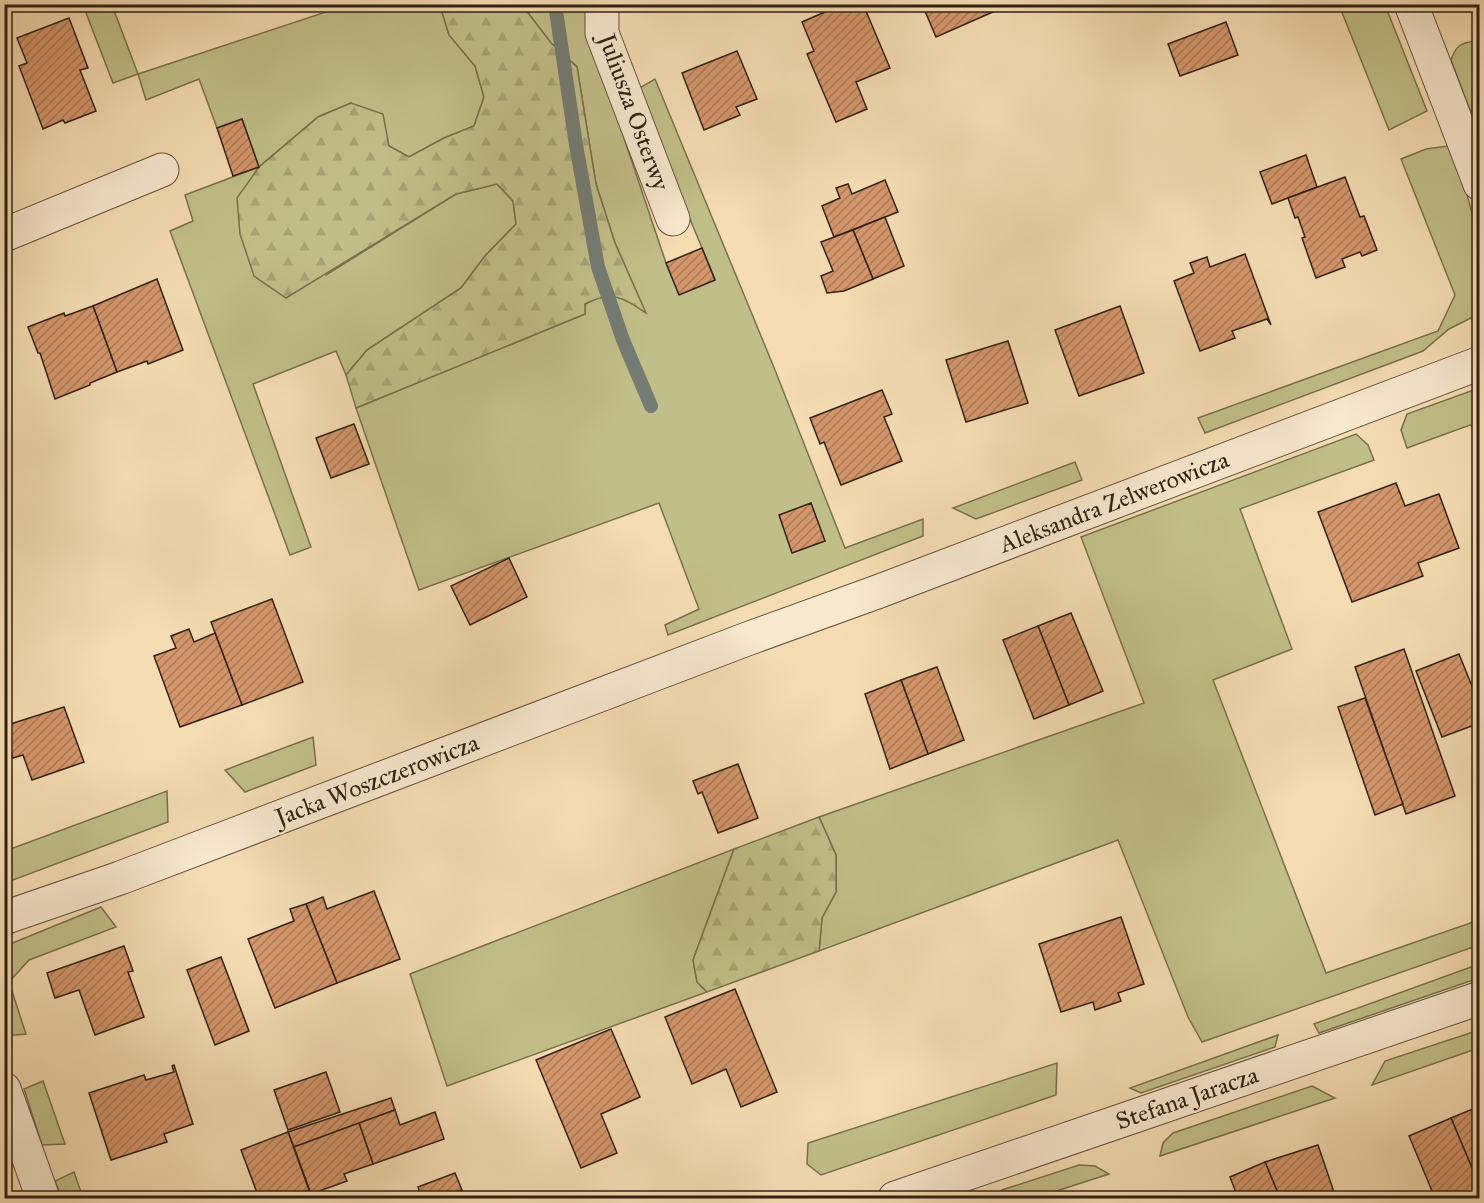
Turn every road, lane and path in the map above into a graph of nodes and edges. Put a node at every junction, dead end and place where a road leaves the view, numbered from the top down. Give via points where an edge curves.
1 (602, 4) edge
2 (1411, 4) edge
3 (162, 170) dead end
4 (1479, 184) edge
5 (674, 219) dead end
6 (4, 235) edge
7 (1479, 363) edge
8 (747, 639) joint
9 (4, 918) edge
10 (1479, 998) edge
11 (4, 1089) edge
12 (43, 1198) edge
13 (895, 1198) edge

1 - 5 street, Juliusza Osterwy via 602,33
2 - 4 street
3 - 6 street
7 - 8 street, Aleksandra Zelwerowicza
8 - 9 street, Jacka Woszczerowicza via 120,878
10 - 13 street, Stefana Jaracza
11 - 12 street

